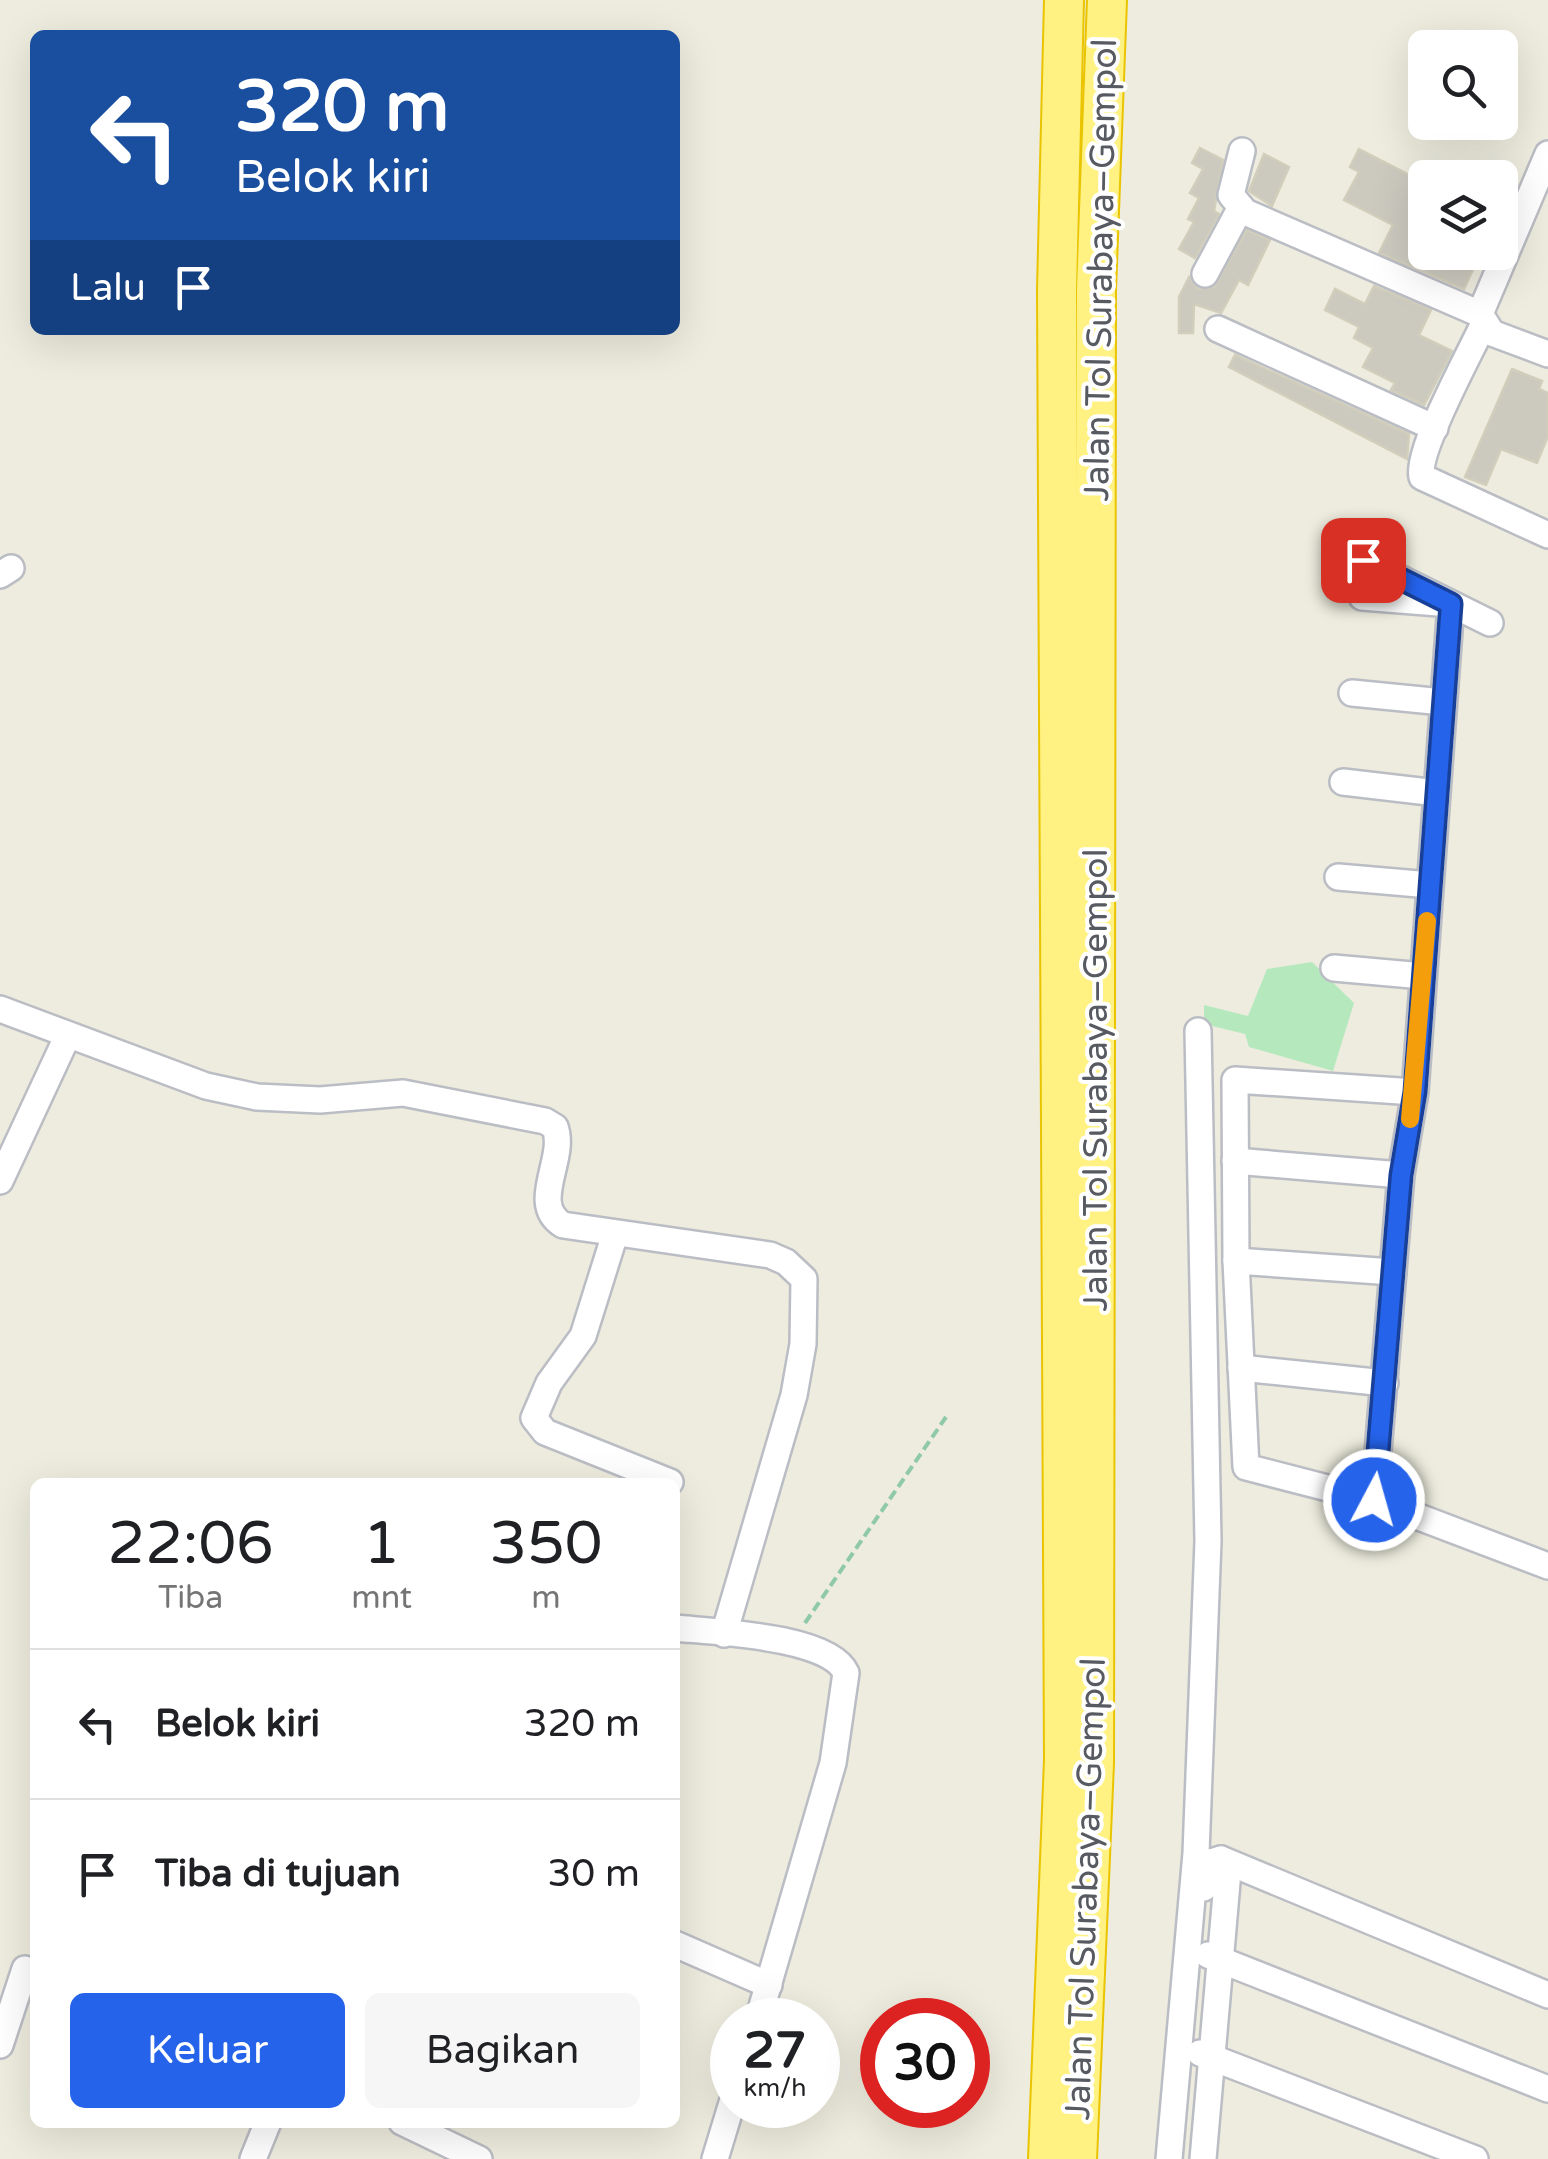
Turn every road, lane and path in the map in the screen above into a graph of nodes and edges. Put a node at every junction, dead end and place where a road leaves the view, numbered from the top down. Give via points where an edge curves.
1 (1064, 0) edge
2 (1107, 0) edge
3 (1242, 151) dead end
4 (1548, 154) edge
5 (1241, 207) junction
6 (1205, 274) dead end
7 (1489, 325) junction
8 (1218, 329) dead end
9 (1548, 354) edge
10 (1431, 436) junction
11 (1548, 536) edge
12 (1363, 560) dead end
13 (1362, 597) dead end
14 (1451, 604) junction
15 (1490, 623) dead end
16 (1352, 693) dead end
17 (1443, 702) junction
18 (1343, 782) dead end
19 (1437, 793) junction
20 (1338, 877) dead end
21 (1430, 885) junction
22 (1334, 968) dead end
23 (1423, 976) junction
24 (0, 1009) edge
25 (1198, 1031) dead end
26 (67, 1037) junction
27 (1415, 1092) junction
28 (1235, 1160) junction
29 (1401, 1175) junction
30 (0, 1182) edge
31 (616, 1234) junction
32 (1236, 1261) junction
33 (1393, 1272) junction
34 (1240, 1368) junction
35 (1385, 1383) junction
36 (946, 1417) dead end
37 (604, 1471) edge
38 (646, 1478) edge
39 (1374, 1500) junction
40 (1548, 1566) edge
41 (680, 1629) edge
42 (724, 1634) junction
43 (791, 1643) junction
44 (680, 1946) edge
45 (1210, 1955) junction
46 (20, 1967) edge
47 (769, 1985) junction
48 (1548, 1995) edge
49 (765, 1998) edge
50 (0, 2045) edge
51 (1201, 2053) junction
52 (1548, 2089) edge
53 (266, 2128) edge
54 (410, 2128) edge
55 (724, 2128) edge
56 (442, 2151) edge
57 (253, 2159) edge
58 (480, 2159) edge
59 (715, 2159) edge
60 (1048, 2159) edge
61 (1077, 2159) edge
62 (1170, 2159) edge
63 (1182, 2159) edge
64 (1202, 2159) edge
65 (1475, 2159) edge

1 - 60 highway, Jalan Tol Surabaya–Gempol via 1057,290 1064,1760
2 - 61 highway, Jalan Tol Surabaya–Gempol via 1096,290 1094,1763
3 - 5 street via 1232,195
4 - 7 street
5 - 6 street
5 - 7 street
7 - 9 street
7 - 10 street
8 - 10 street
10 - 11 street via 1419,467 1422,477
12 - 14 street
13 - 14 street
14 - 15 street
14 - 17 street
16 - 17 street
17 - 19 street
18 - 19 street
19 - 21 street
20 - 21 street
21 - 23 street
22 - 23 street
23 - 27 street
24 - 26 street
25 - 62 street via 1208,1541 1196,1853
26 - 30 street
26 - 31 street via 257,1098 403,1093 545,1122 556,1127 560,1145 548,1213 563,1225
27 - 28 street via 1235,1080
27 - 29 street
28 - 29 street
28 - 32 street
29 - 33 street
31 - 37 street via 583,1336 534,1418
31 - 42 street via 770,1255 804,1279 794,1395
32 - 33 street
32 - 34 street
33 - 35 street
34 - 35 street
34 - 39 street via 1246,1466
35 - 39 street
36 - 43 path
37 - 38 street
39 - 40 street
41 - 42 street
42 - 43 street
43 - 47 street via 833,1655 846,1687 833,1764
44 - 47 street
45 - 48 street via 1205,1868 1222,1859
45 - 51 street
45 - 52 street
46 - 50 street
47 - 49 street
51 - 63 street
51 - 64 street
51 - 65 street
53 - 57 street
54 - 56 street
55 - 59 street
56 - 58 street

